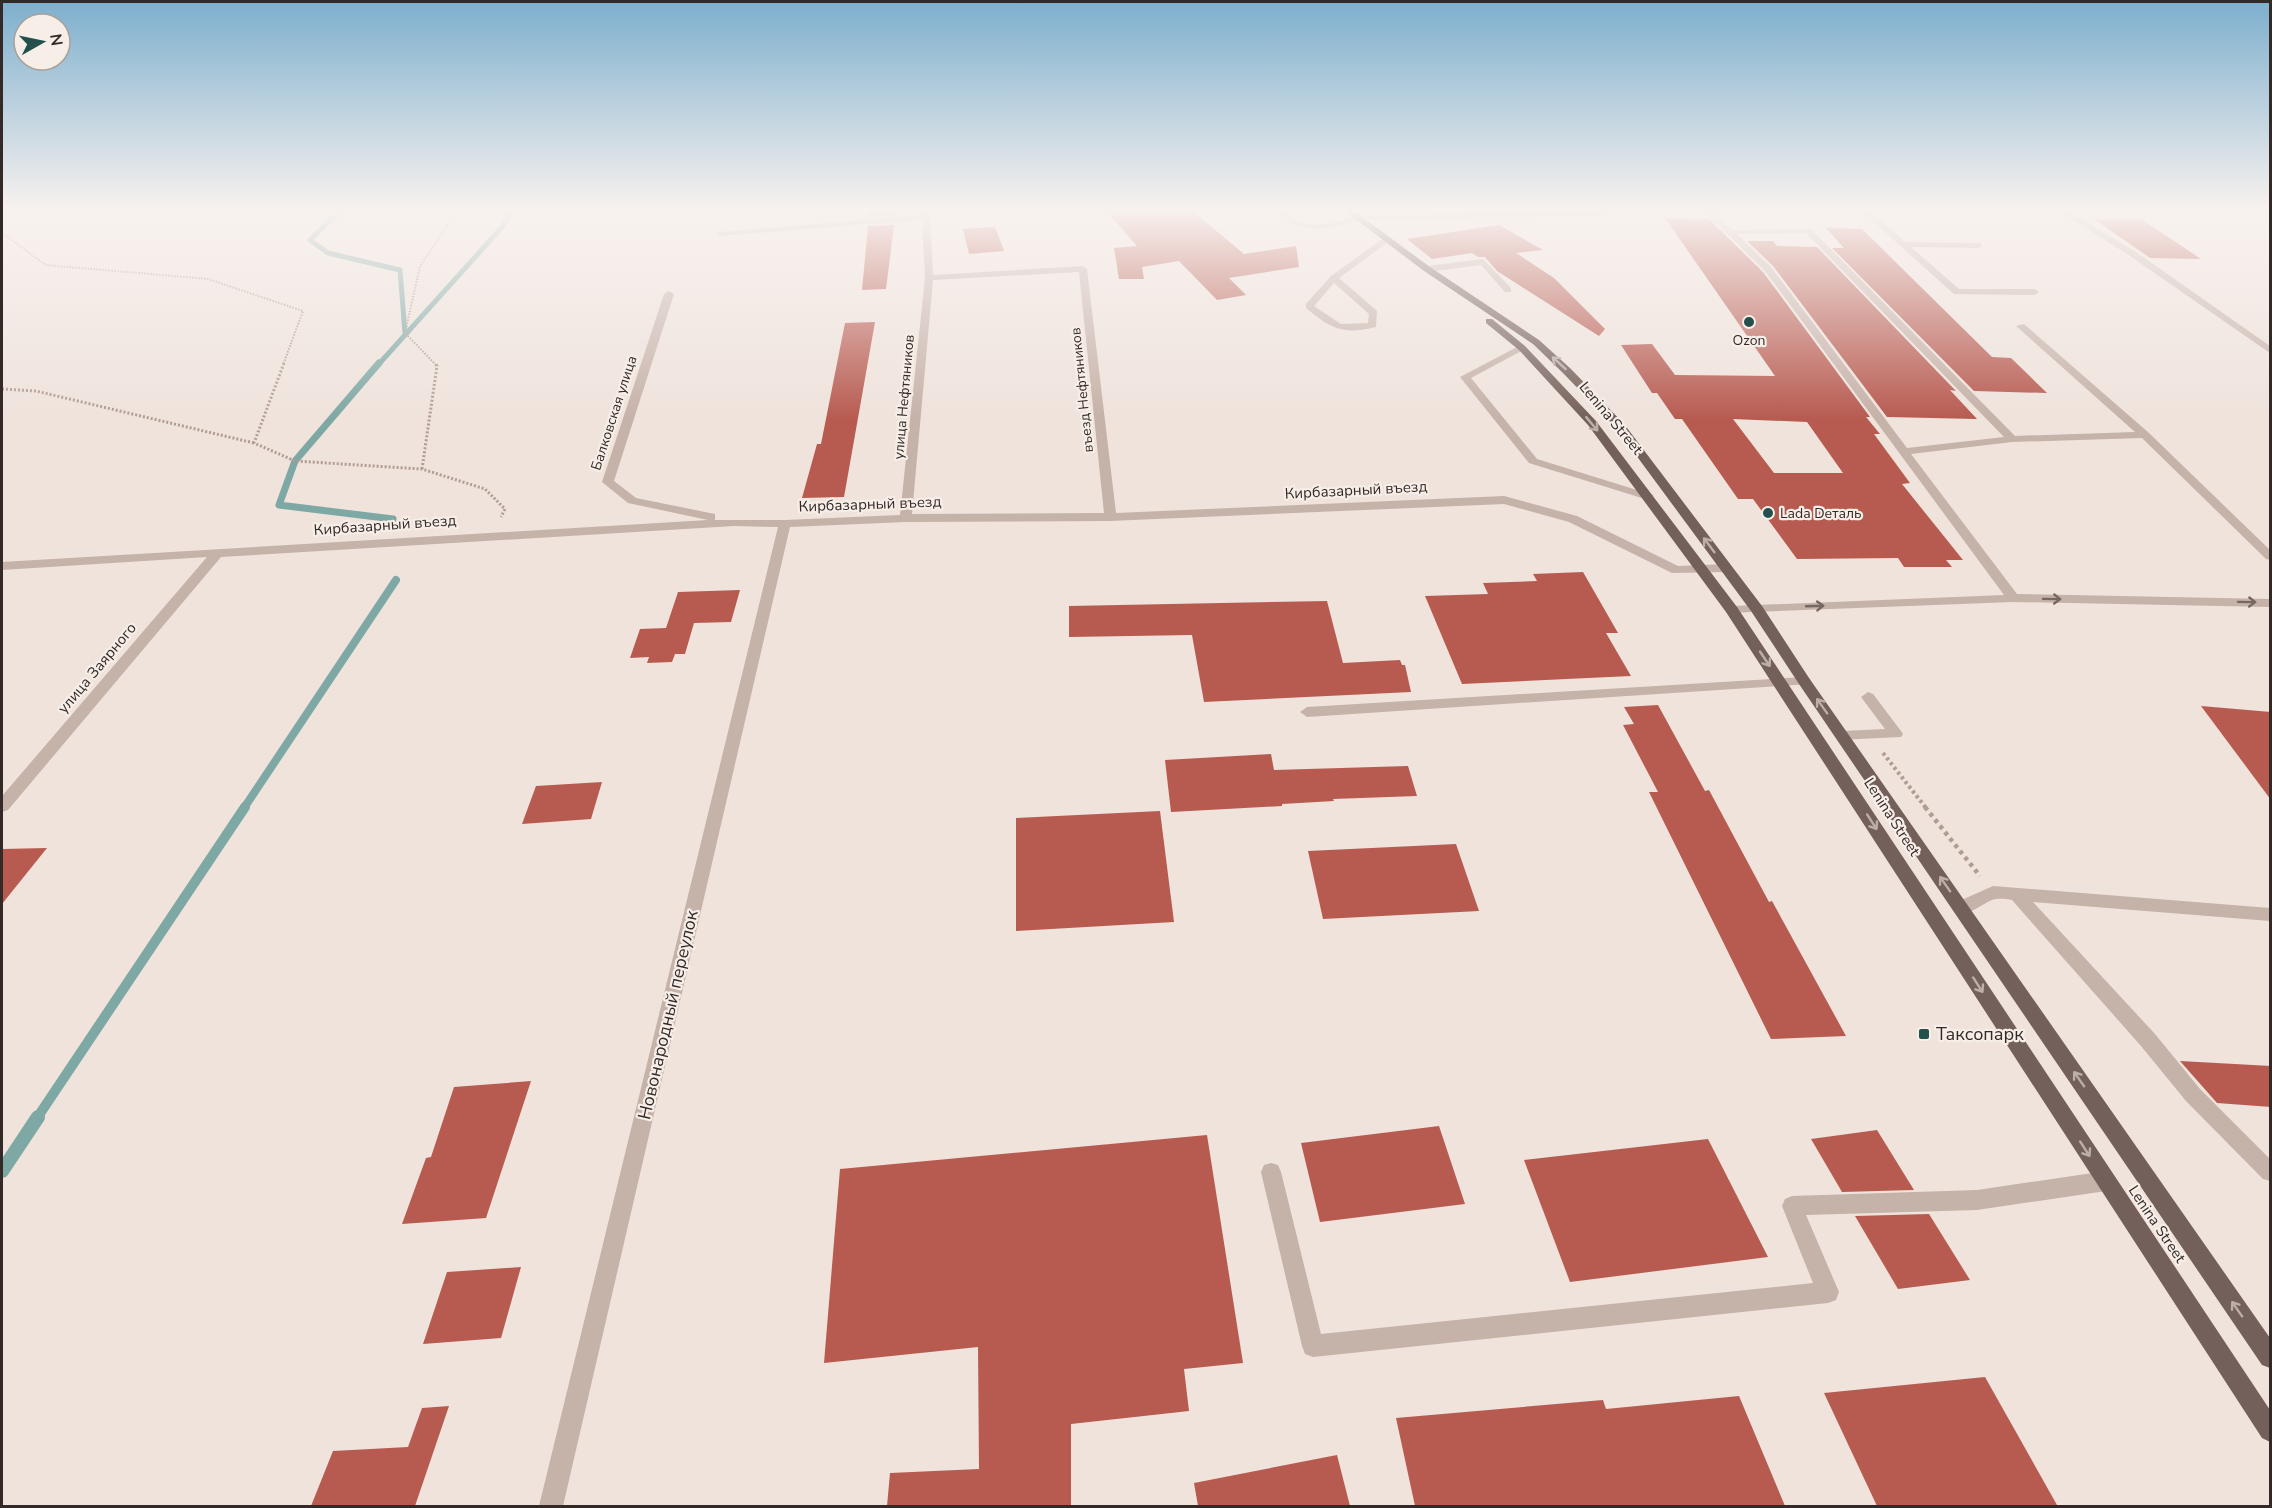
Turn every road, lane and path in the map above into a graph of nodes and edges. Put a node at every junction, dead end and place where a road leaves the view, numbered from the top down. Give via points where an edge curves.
1 (201, 278) edge
2 (417, 278) edge
3 (929, 278) edge
4 (1084, 278) edge
5 (1334, 278) joint
6 (1438, 278) edge
7 (1441, 278) edge
8 (1498, 278) edge
9 (1775, 278) edge
10 (1854, 278) edge
11 (1942, 278) edge
12 (2168, 278) edge
13 (1508, 290) dead end
14 (2035, 292) dead end
15 (669, 294) dead end
16 (2021, 326) dead end
17 (1522, 348) junction
18 (2271, 350) edge
19 (2, 389) edge
20 (2145, 435) junction
21 (2012, 440) junction
22 (254, 443) junction
23 (1905, 451) junction
24 (422, 469) junction
25 (1649, 497) junction
26 (1110, 517) junction
27 (906, 518) junction
28 (734, 522) junction
29 (785, 524) junction
30 (491, 535) junction
31 (218, 552) junction
32 (2271, 556) edge
33 (2, 566) edge
34 (1727, 568) junction
35 (1702, 570) junction
36 (2013, 598) junction
37 (2271, 603) edge
38 (1757, 609) junction
39 (1732, 610) junction
40 (1804, 681) junction
41 (1781, 682) junction
42 (1868, 697) dead end
43 (1307, 712) dead end
44 (1869, 735) junction
45 (1843, 736) junction
46 (2, 806) edge
47 (1993, 892) junction
48 (2017, 894) junction
49 (1961, 908) junction
50 (2271, 914) edge
51 (1270, 1172) dead end
52 (2271, 1172) edge
53 (2106, 1181) junction
54 (2271, 1357) edge
55 (2271, 1430) edge
56 (551, 1506) edge

1 - 22 path via 303,311
2 - 24 path via 405,333 437,366
3 - 27 street, улица Нефтяников
4 - 26 street, въезд Нефтяников
5 - 5 street via 1309,306 1330,323 1347,330 1372,325 1374,313
6 - 17 main road, Lenina Street
34 -> 7 main road, Lenina Street via 1620,426 1567,371 1536,342
8 - 13 street
9 - 23 street
10 - 21 street
11 - 14 street via 1957,292
12 - 18 street
15 - 28 street, Балковская улица via 608,482 632,501
16 - 20 street
17 -> 25 main road, Lenina Street via 1592,423
17 - 25 street via 1465,377 1533,461
19 - 22 path via 36,391
20 - 21 street
20 - 32 street
21 - 23 street
22 - 24 path via 295,461
23 - 36 street
24 - 30 path via 485,489 505,509
25 - 35 main road, Lenina Street
26 - 27 street, Кирбазарный въезд
26 - 35 street, Кирбазарный въезд via 1504,500 1572,519 1676,570
27 - 29 street, Кирбазарный въезд
28 - 29 street, Кирбазарный въезд
28 - 30 street, Кирбазарный въезд
29 - 56 street, Новонародный переулок
30 - 31 street, Кирбазарный въезд
31 - 33 street, Кирбазарный въезд
31 - 46 street, улица Заярного
34 - 35 street, Кирбазарный въезд
34 - 38 main road, Lenina Street
35 - 39 main road, Lenina Street
36 -> 37 street
38 -> 36 street
38 - 39 street
38 - 40 main road, Lenina Street
39 -> 41 main road, Lenina Street
40 - 41 street
45 -> 40 main road, Lenina Street
41 - 43 street
41 -> 53 main road, Lenina Street
42 - 44 street via 1896,734
44 - 45 street
44 - 47 path
49 -> 45 main road, Lenina Street
47 - 48 street
47 - 49 street
48 - 50 street
48 - 52 street via 2141,1031 2193,1095
54 -> 49 main road, Lenina Street
51 - 53 street via 1313,1346 1828,1292 1792,1206 1977,1200
53 - 55 main road, Lenina Street

